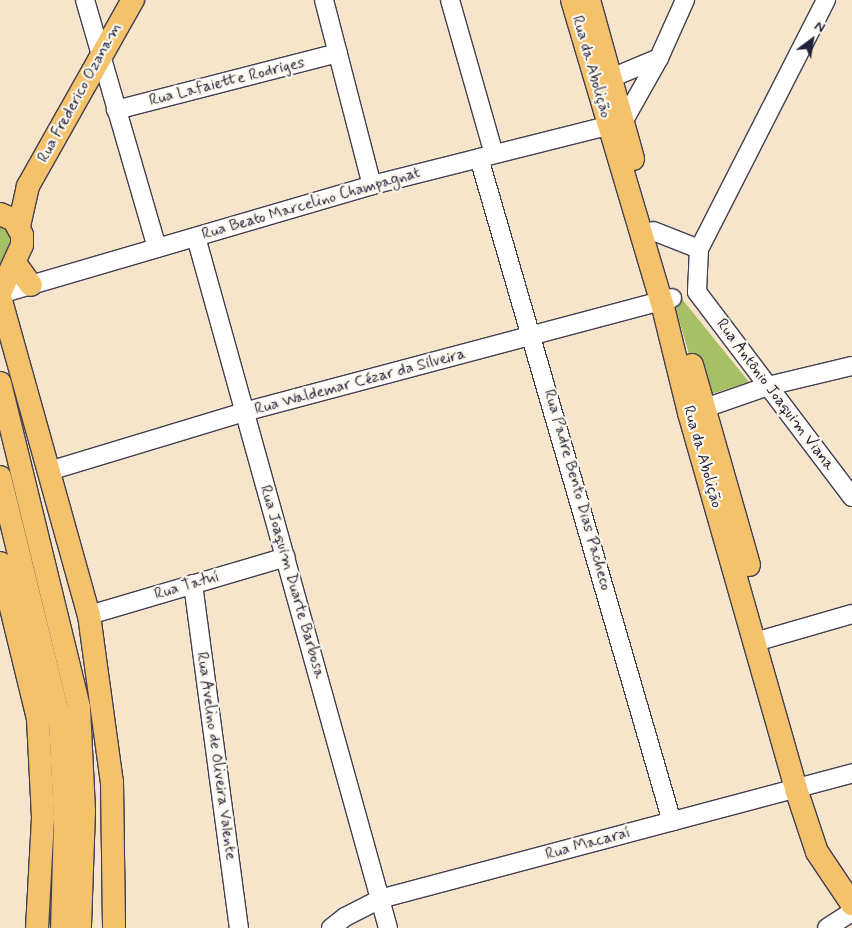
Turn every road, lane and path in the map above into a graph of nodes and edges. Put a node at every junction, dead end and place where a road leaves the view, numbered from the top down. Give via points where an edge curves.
1 (85, 0) edge
2 (133, 0) edge
3 (324, 0) edge
4 (450, 0) edge
5 (572, 0) edge
6 (588, 0) edge
7 (685, 0) edge
8 (826, 0) edge
9 (338, 53) junction
10 (101, 54) junction
11 (659, 58) junction
12 (603, 81) junction
13 (116, 110) junction
14 (615, 124) junction
15 (487, 156) junction
16 (372, 185) junction
17 (28, 186) junction
18 (0, 213) edge
19 (19, 226) junction
20 (653, 231) junction
21 (196, 237) junction
22 (157, 248) junction
23 (699, 249) junction
24 (14, 263) junction
25 (31, 285) junction
26 (0, 295) edge
27 (667, 301) junction
28 (533, 337) junction
29 (852, 366) edge
30 (0, 383) edge
31 (768, 386) junction
32 (705, 408) junction
33 (244, 412) junction
34 (49, 471) junction
35 (0, 477) edge
36 (852, 498) edge
37 (286, 557) junction
38 (0, 563) edge
39 (193, 584) junction
40 (852, 614) edge
41 (89, 615) junction
42 (7, 620) edge
43 (762, 640) junction
44 (852, 773) edge
45 (802, 787) junction
46 (672, 822) junction
47 (852, 886) edge
48 (380, 899) junction
49 (852, 904) edge
50 (852, 912) edge
51 (37, 928) edge
52 (62, 928) edge
53 (80, 928) edge
54 (114, 928) edge
55 (239, 928) edge
56 (331, 928) edge
57 (388, 928) edge
58 (827, 928) edge

1 - 10 street
2 - 10 main road, Rua Frederico Ozanam
3 - 9 street
4 - 15 street, Rua Padre Bento Dias Pacheco
5 - 12 main road, Rua da Abolição
6 - 12 main road, Rua da Abolição
7 - 11 street
8 - 23 street
9 - 13 street, Rua Lafaiette Rodriges
9 - 16 street
10 - 13 street
10 - 17 main road, Rua Frederico Ozanam
11 - 12 street
11 - 14 street
12 - 14 main road, Rua da Abolição
13 - 22 street
14 - 15 street, Rua Beato Marcelino Champagnat
14 - 20 main road, Rua da Abolição
14 - 27 main road, Rua da Abolição
15 - 16 street, Rua Beato Marcelino Champagnat
15 - 28 street, Rua Padre Bento Dias Pacheco
16 - 21 street, Rua Beato Marcelino Champagnat
17 - 18 main road, Rua Frederico Ozanam
17 - 19 main road, Rua Frederico Ozanam
18 - 19 main road, Rua Frederico Ozanam
19 - 24 main road, Rua Frederico Ozanam via 22,246
20 - 23 street
20 - 27 main road, Rua da Abolição
21 - 22 street, Rua Beato Marcelino Champagnat
21 - 33 street, Rua Joaquim Duarte Barbosa
22 - 25 street, Rua Beato Marcelino Champagnat
23 - 31 street, Rua Antônio Joaquim Viana via 697,292
24 - 25 main road
24 - 26 main road, Rua Frederico Ozanam
25 - 26 street, Rua Beato Marcelino Champagnat
26 - 34 main road
27 - 28 street, Rua Waldemar Cézar da Silveira
27 - 32 main road, Rua da Abolição
27 - 43 main road, Rua da Abolição
28 - 33 street, Rua Waldemar Cézar da Silveira
28 - 46 street, Rua Padre Bento Dias Pacheco
29 - 31 street
30 - 53 main road via 79,708 84,811
31 - 32 street
31 - 36 street, Rua Antônio Joaquim Viana
32 - 43 main road, Rua da Abolição
33 - 34 street, Rua Waldemar Cézar da Silveira
33 - 37 street, Rua Joaquim Duarte Barbosa
34 - 41 main road
35 - 52 main road via 60,721 65,823
37 - 39 street, Rua Tatuí
37 - 48 street, Rua Joaquim Duarte Barbosa
38 - 42 main road
39 - 41 street, Rua Tatuí
39 - 55 street, Rua Avelino de Oliveira Valente
40 - 43 street
41 - 54 main road via 112,782
42 - 51 main road via 38,719 43,771
43 - 45 main road, Rua da Abolição
44 - 45 street, Rua Macaraí
45 - 46 street, Rua Macaraí
45 - 47 main road, Rua da Abolição via 833,858
45 - 49 main road, Rua da Abolição via 817,852
46 - 48 street, Rua Macaraí
48 - 56 street, Rua Macaraí
48 - 57 street, Rua Joaquim Duarte Barbosa
50 - 58 street

